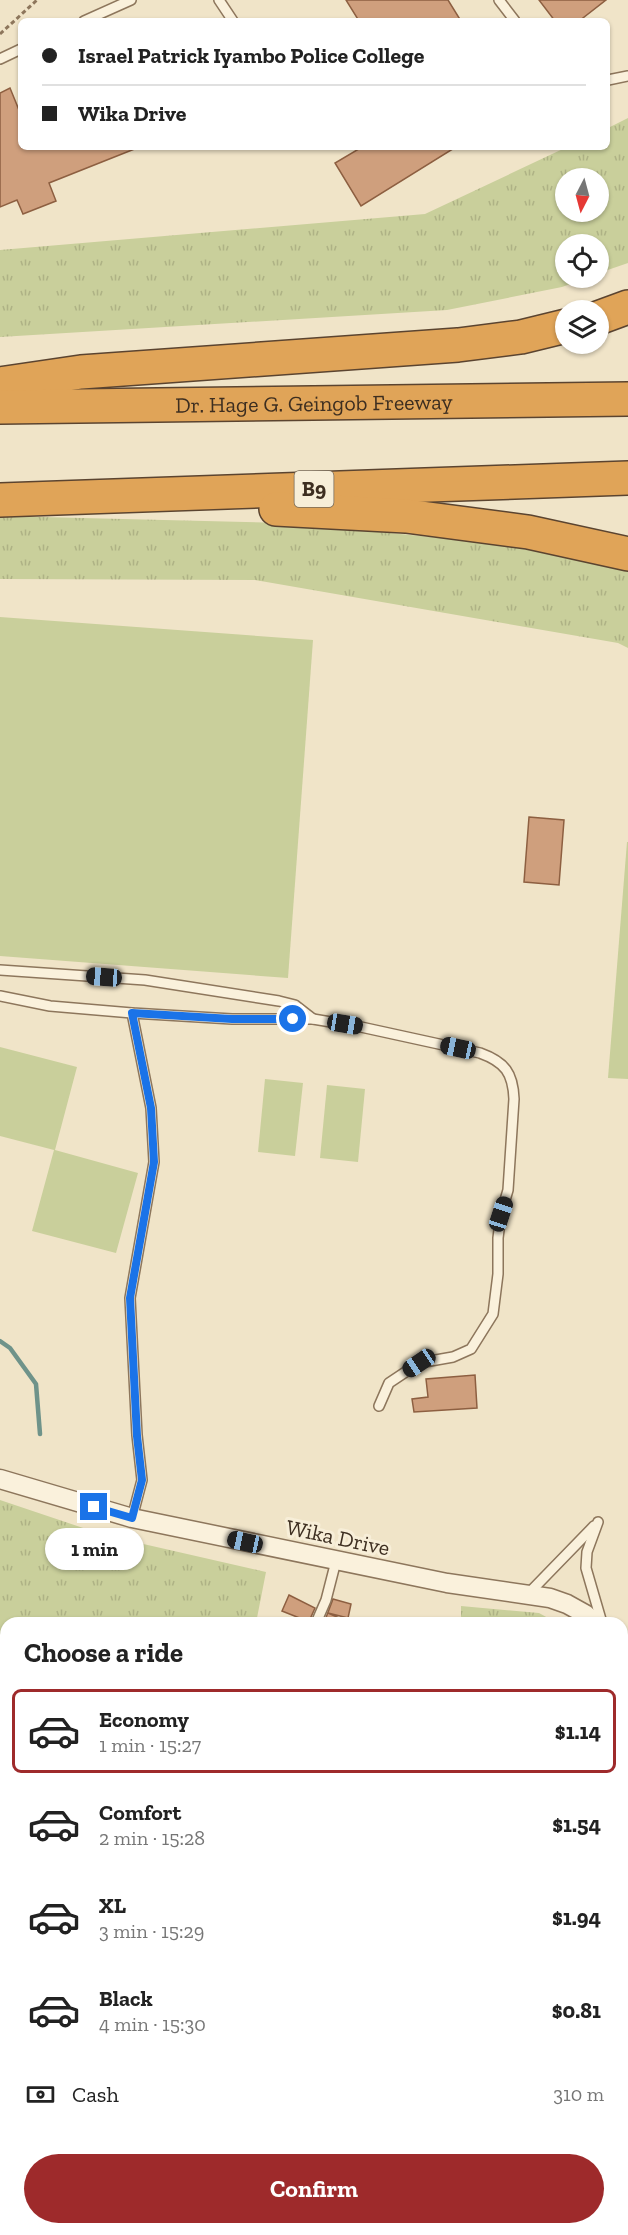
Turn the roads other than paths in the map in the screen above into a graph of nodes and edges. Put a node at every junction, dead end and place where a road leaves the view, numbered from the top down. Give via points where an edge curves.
1 (131, 0) edge
2 (219, 0) edge
3 (499, 0) edge
4 (91, 18) edge
5 (231, 18) edge
6 (513, 18) edge
7 (18, 50) edge
8 (0, 59) edge
9 (628, 76) edge
10 (610, 80) edge
11 (628, 307) edge
12 (609, 314) edge
13 (555, 329) edge
14 (0, 384) edge
15 (628, 399) edge
16 (0, 407) edge
17 (628, 478) edge
18 (65, 497) junction
19 (0, 500) edge
20 (628, 554) edge
21 (0, 970) edge
22 (0, 996) edge
23 (132, 1013) junction
24 (313, 1019) junction
25 (379, 1406) dead end
26 (0, 1479) edge
27 (132, 1518) junction
28 (336, 1561) junction
29 (528, 1594) junction
30 (319, 1617) edge
31 (588, 1617) edge
32 (600, 1617) edge

1 - 4 lane
2 - 5 lane
3 - 6 lane
7 - 8 lane
9 - 10 lane
11 - 12 highway
13 - 14 highway via 458,345 81,372
15 - 16 highway, Dr. Hage G. Geingob Freeway
17 - 18 highway, B9
18 - 19 highway, B9
18 - 20 highway via 406,516 528,532
21 - 24 lane via 145,980 279,1000 295,1005
22 - 23 lane via 50,1006
23 - 24 lane
23 - 27 lane via 151,1108 154,1162 130,1298 142,1480
24 - 25 lane via 480,1053 496,1059 510,1073 514,1085 508,1190 498,1238 493,1314 471,1349 453,1357 419,1363 389,1383
26 - 27 street, Wika Drive
27 - 28 street, Wika Drive
28 - 29 street, Wika Drive via 447,1584
28 - 30 lane
29 - 31 street, Wika Drive via 567,1604
29 - 32 lane via 598,1522 587,1552 586,1568

